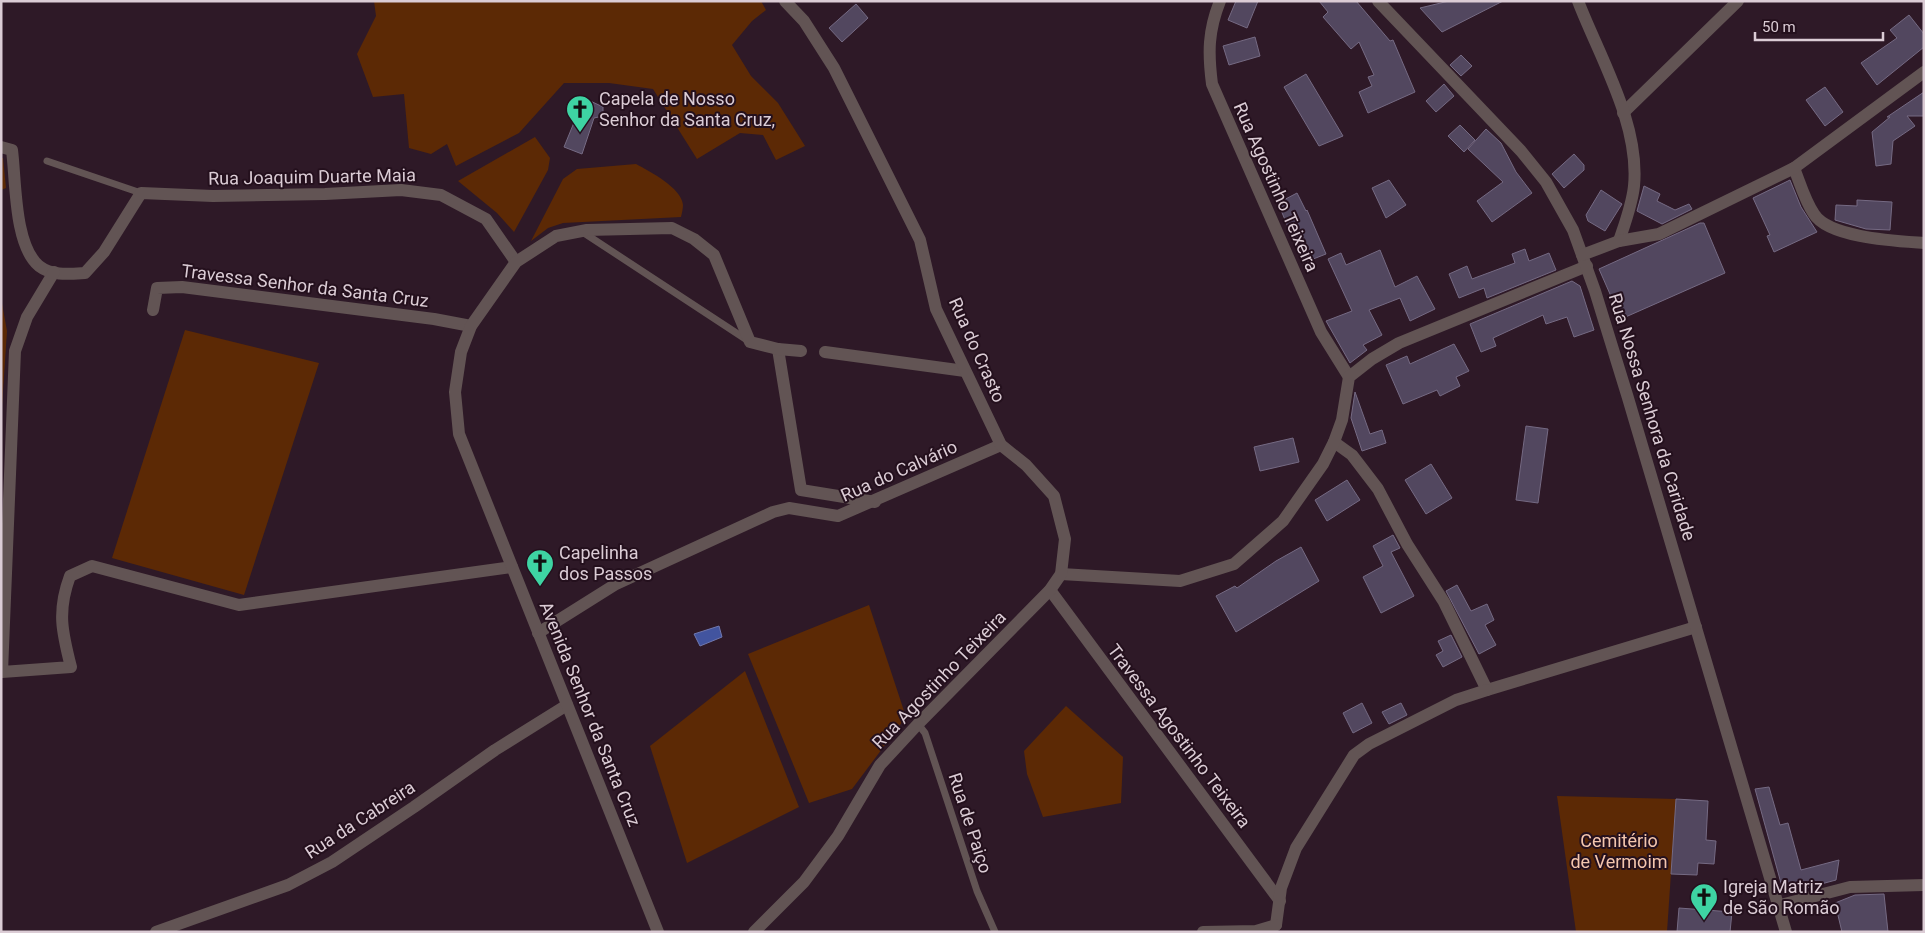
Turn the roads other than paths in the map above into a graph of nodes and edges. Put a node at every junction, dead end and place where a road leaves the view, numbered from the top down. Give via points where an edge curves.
1 (785, 1) edge
2 (1220, 1) edge
3 (1378, 1) edge
4 (1578, 1) edge
5 (1738, 1) edge
6 (1924, 72) edge
7 (1623, 113) junction
8 (1, 147) edge
9 (46, 161) dead end
10 (1794, 168) junction
11 (141, 193) junction
12 (580, 231) junction
13 (1619, 241) junction
14 (1924, 243) edge
15 (1584, 260) junction
16 (516, 262) junction
17 (54, 272) junction
18 (153, 310) dead end
19 (471, 326) junction
20 (750, 342) junction
21 (778, 349) junction
22 (801, 351) dead end
23 (825, 352) dead end
24 (965, 371) junction
25 (1349, 378) junction
26 (1334, 442) junction
27 (1001, 445) junction
28 (875, 502) junction
29 (512, 567) junction
30 (1061, 574) junction
31 (1050, 590) junction
32 (1696, 627) junction
33 (538, 633) junction
34 (2, 672) edge
35 (1487, 690) junction
36 (567, 705) junction
37 (918, 724) junction
38 (1924, 885) edge
39 (1280, 902) junction
40 (1778, 906) junction
41 (1278, 928) edge
42 (156, 932) edge
43 (658, 932) edge
44 (754, 932) edge
45 (995, 932) edge
46 (1204, 932) edge
47 (1786, 932) edge

1 - 24 street, Rua do Crasto via 804,21 834,68 920,240 936,310
2 - 25 street, Rua Agostinho Teixeira via 1213,18 1208,52 1212,84 1321,332
3 - 15 street, Rua Nossa Senhora da Caridade via 1521,151 1546,182 1573,230
4 - 7 street
5 - 7 street
6 - 10 street
7 - 13 street via 1634,158 1634,186
8 - 17 street via 12,150 20,224 29,253 40,267
9 - 11 lane, Rua Joaquim Duarte Maia
10 - 13 street via 1659,234
10 - 14 street via 1815,215 1832,229
11 - 16 street, Rua Joaquim Duarte Maia via 213,196 402,190 441,195 486,219
11 - 17 street via 104,252 84,273 60,275
12 - 16 street via 556,236
12 - 20 lane
12 - 20 street via 672,228 694,239 714,256
13 - 15 street
15 - 25 street via 1399,343
15 - 32 street, Rua Nossa Senhora da Caridade
16 - 19 street, Avenida Senhor da Santa Cruz
17 - 34 street via 27,317 15,352
18 - 19 street, Travessa Senhor da Santa Cruz via 157,288 182,286
19 - 29 street, Avenida Senhor da Santa Cruz via 461,352 455,392 459,434
20 - 21 street
21 - 22 street
21 - 28 street via 801,490
23 - 24 street
24 - 27 street, Rua do Crasto
25 - 26 street via 1342,420
26 - 30 street via 1323,464 1283,521 1234,564 1180,581
26 - 35 street via 1352,454 1378,489 1407,544 1444,602
27 - 28 street, Rua do Calvário
27 - 30 street, Rua do Crasto via 1026,465 1054,496 1065,539
28 - 33 street, Rua do Calvário via 838,516 789,508 773,512 616,584
29 - 33 street, Avenida Senhor da Santa Cruz
29 - 34 street via 239,605 92,566 70,576 62,596 61,625 71,667
30 - 31 street, Rua Agostinho Teixeira
31 - 37 street, Rua Agostinho Teixeira
31 - 39 street, Travessa Agostinho Teixeira
32 - 35 street
32 - 40 street, Rua Nossa Senhora da Caridade
33 - 36 street, Avenida Senhor da Santa Cruz
35 - 39 street via 1456,700 1369,744 1354,755 1296,848 1281,888
36 - 42 street, Rua da Cabreira via 494,750 332,862 288,885
36 - 43 street, Avenida Senhor da Santa Cruz
37 - 44 street, Rua Agostinho Teixeira via 880,765 838,836 804,882
37 - 45 lane, Rua de Paiço via 925,733 977,891
38 - 40 street via 1850,887
39 - 41 street
40 - 47 street, Rua Nossa Senhora da Caridade
41 - 46 street

